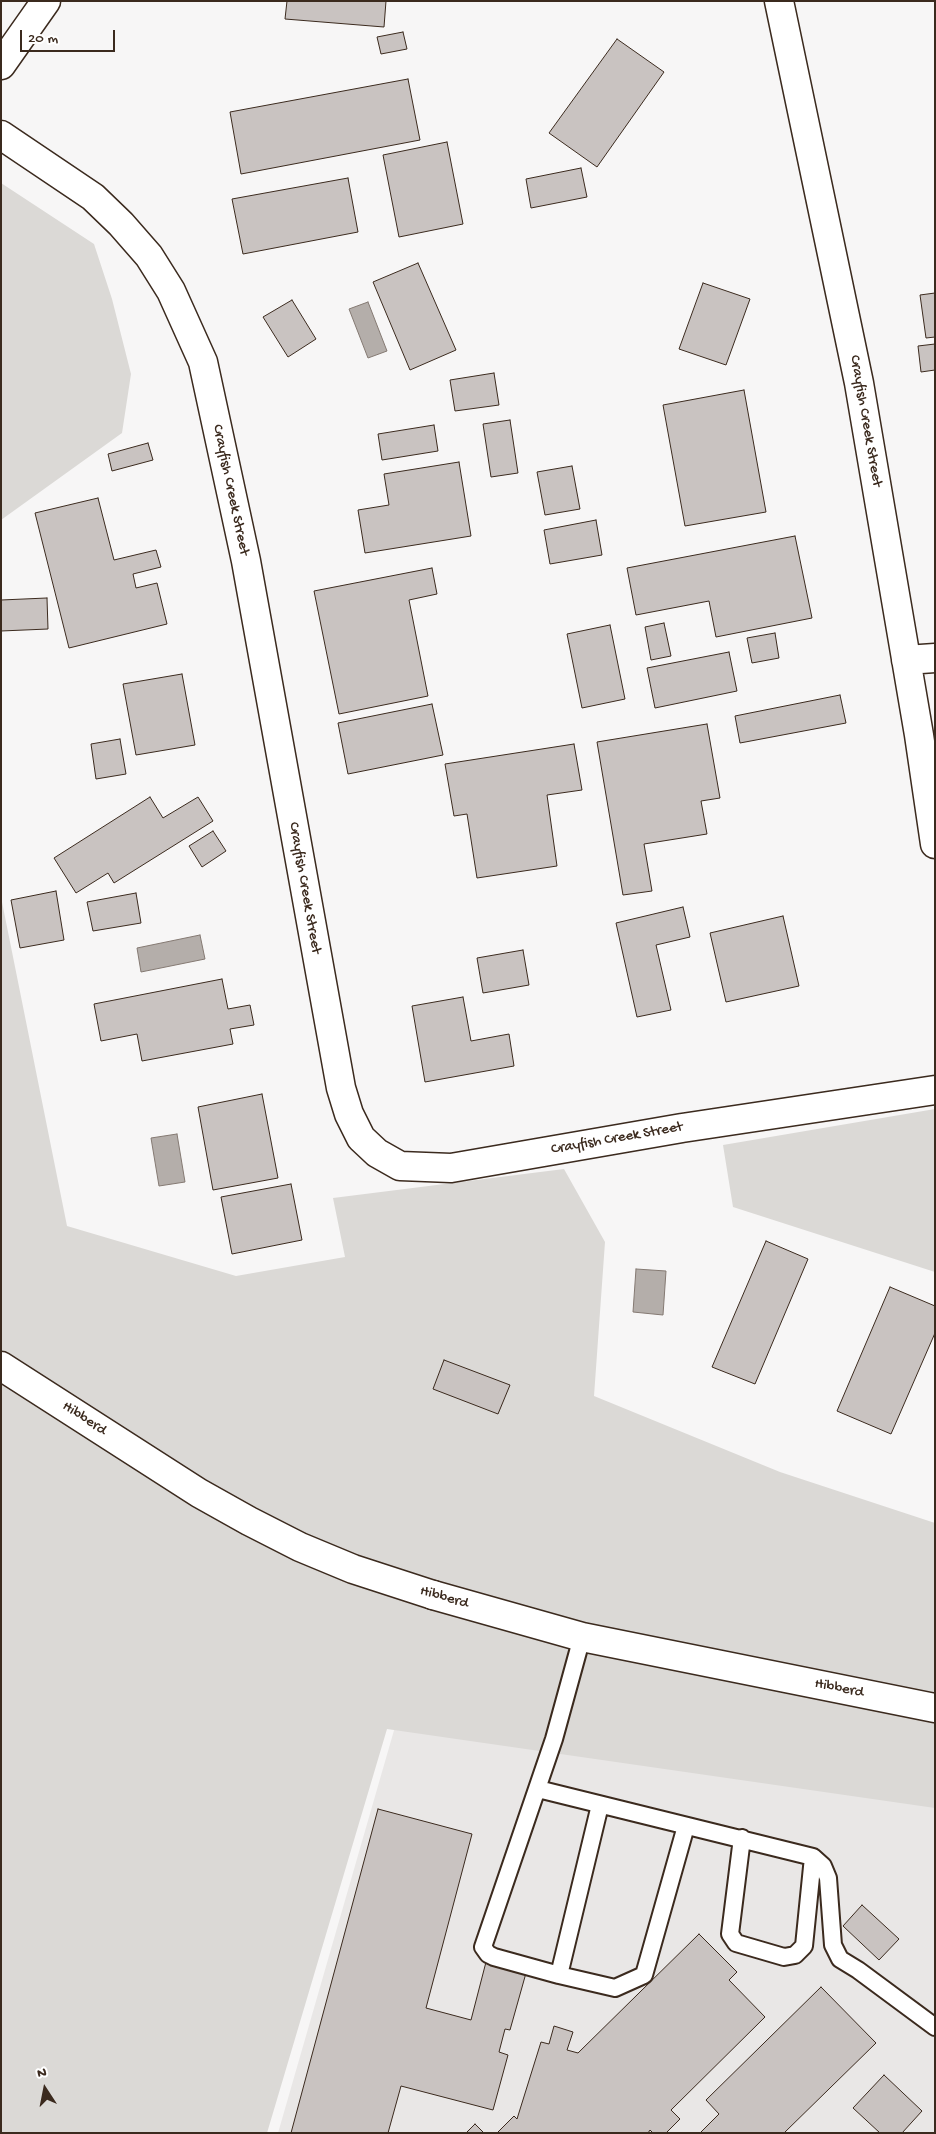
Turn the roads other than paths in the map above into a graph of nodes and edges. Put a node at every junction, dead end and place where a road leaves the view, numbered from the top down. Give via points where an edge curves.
1 (46, 1) edge
2 (779, 1) edge
3 (1, 65) edge
4 (1, 135) edge
5 (935, 658) edge
6 (906, 660) junction
7 (935, 844) edge
8 (935, 1090) edge
9 (1, 1366) edge
10 (582, 1637) junction
11 (935, 1708) edge
12 (538, 1789) junction
13 (600, 1805) junction
14 (686, 1826) junction
15 (742, 1838) junction
16 (814, 1857) junction
17 (559, 1975) junction
18 (935, 2027) edge

1 - 3 street
2 - 6 street, Crayfish Creek Street via 859,384
4 - 8 street, Crayfish Creek Street via 93,197 121,224 171,291 203,362 246,561 331,1041 349,1114 361,1138 377,1153 400,1166 451,1168 682,1128
5 - 6 street
6 - 7 street, Crayfish Creek Street
9 - 10 street, Hibberd via 199,1493 300,1547 433,1595
10 - 11 street, Hibberd
10 - 12 lane
12 - 13 lane
12 - 17 lane via 483,1947 494,1957
13 - 14 lane
13 - 17 lane
14 - 15 lane
14 - 17 lane via 644,1976 615,1988
15 - 16 lane
15 - 16 lane via 730,1934 736,1943 784,1957 795,1955 804,1946
16 - 18 lane via 828,1878 833,1945 840,1959

